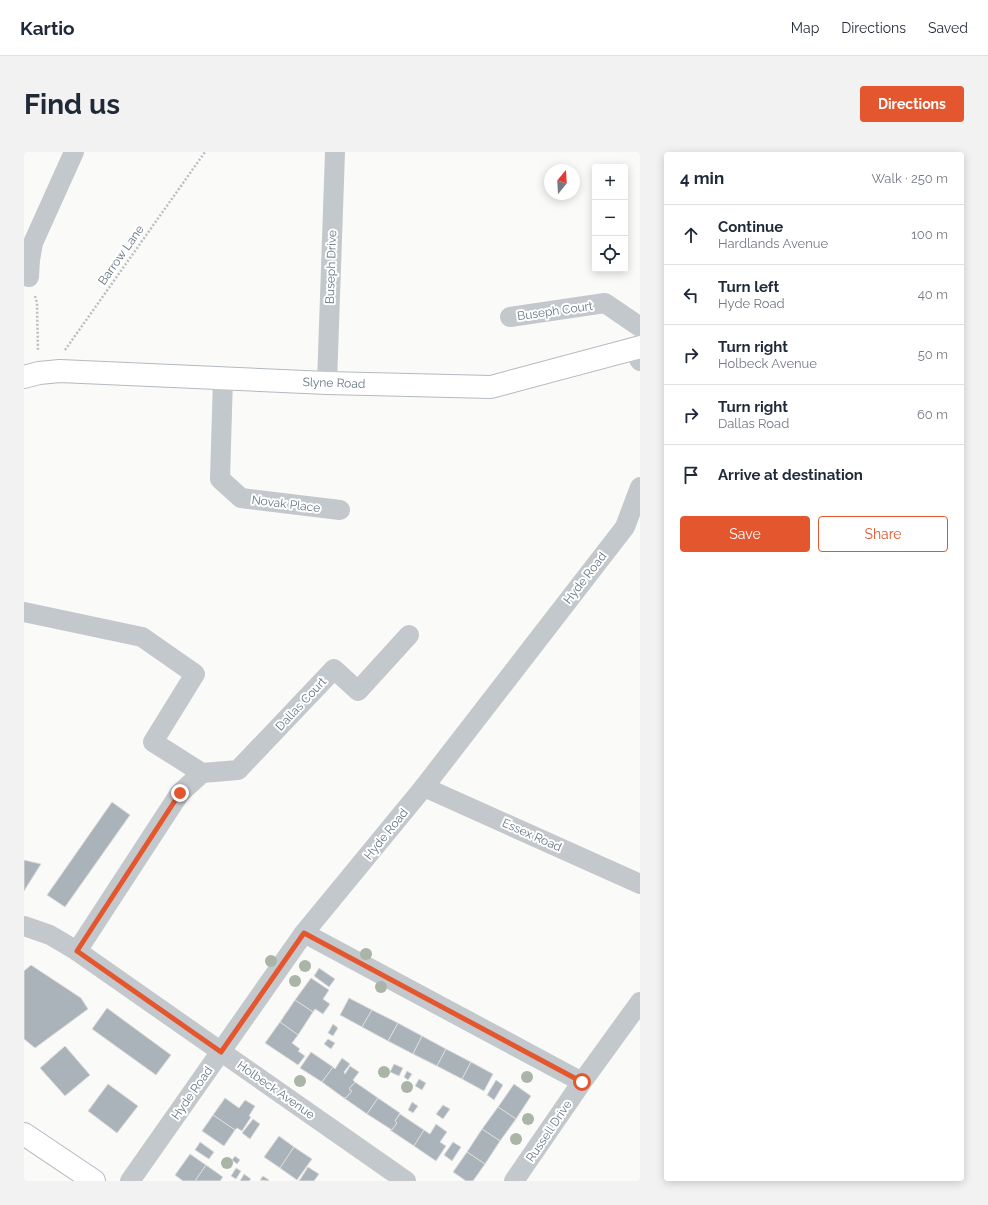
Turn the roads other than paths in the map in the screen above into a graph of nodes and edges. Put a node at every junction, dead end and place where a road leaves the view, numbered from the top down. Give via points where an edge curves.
1 (74, 152) edge
2 (335, 152) edge
3 (31, 285) road end
4 (510, 317) dead end
5 (640, 327) edge
6 (638, 352) edge
7 (41, 374) edge
8 (223, 378) junction
9 (328, 383) junction
10 (640, 487) edge
11 (340, 510) dead end
12 (24, 612) edge
13 (409, 635) dead end
14 (202, 773) junction
15 (424, 786) junction
16 (640, 884) edge
17 (24, 926) edge
18 (304, 933) junction
19 (77, 951) junction
20 (640, 1002) edge
21 (221, 1052) junction
22 (582, 1082) junction
23 (24, 1134) edge
24 (94, 1181) edge
25 (130, 1181) edge
26 (406, 1181) edge
27 (514, 1181) edge

1 - 3 street via 34,243 30,260
2 - 9 street, Buseph Drive
4 - 5 street, Buseph Court via 605,303
6 - 9 street, Slyne Road via 491,387
7 - 8 street, Slyne Road
8 - 9 street, Slyne Road
8 - 11 street, Novak Place via 220,479 241,498
10 - 15 street, Hyde Road via 625,527
12 - 14 street via 142,637 195,674 153,742
13 - 14 street, Dallas Court via 358,692 334,669 238,770
14 - 19 street via 180,793
15 - 16 street, Essex Road
15 - 18 street, Hyde Road
17 - 19 street, Holbeck Avenue via 50,935
18 - 21 street, Hyde Road
18 - 22 street
19 - 21 street, Holbeck Avenue
20 - 22 street, Russell Drive
21 - 25 street, Hyde Road
21 - 26 street, Holbeck Avenue
22 - 27 street, Russell Drive
23 - 24 street

